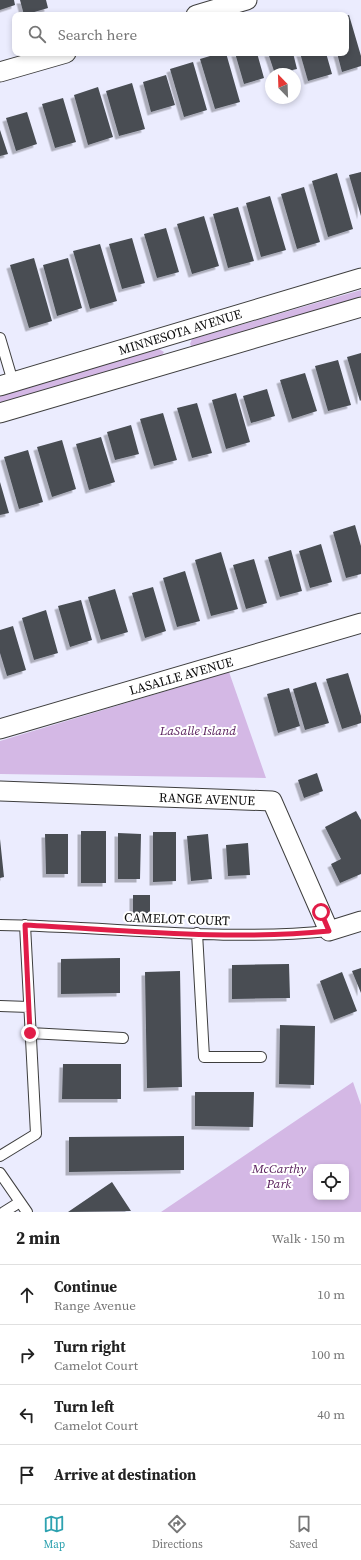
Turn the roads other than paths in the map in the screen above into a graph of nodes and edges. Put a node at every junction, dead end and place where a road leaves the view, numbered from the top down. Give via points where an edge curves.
1 (247, 0) edge
2 (206, 12) edge
3 (56, 56) edge
4 (0, 72) edge
5 (361, 278) edge
6 (361, 307) edge
7 (174, 333) junction
8 (0, 338) edge
9 (182, 359) junction
10 (6, 384) edge
11 (0, 413) edge
12 (361, 623) edge
13 (0, 729) edge
14 (0, 790) edge
15 (361, 921) edge
16 (0, 925) edge
17 (25, 925) junction
18 (329, 931) junction
19 (197, 933) junction
20 (0, 1006) edge
21 (29, 1007) junction
22 (30, 1033) junction
23 (123, 1038) dead end
24 (261, 1057) dead end
25 (0, 1156) edge
26 (0, 1173) edge
27 (20, 1202) junction
28 (4, 1212) edge
29 (27, 1212) edge

1 - 2 street
3 - 4 street
5 - 7 street, MINNESOTA AVENUE
6 - 9 street, MINNESOTA AVENUE
7 - 9 street
7 - 10 street, MINNESOTA AVENUE
8 - 10 lane
9 - 11 street, MINNESOTA AVENUE
12 - 13 street, LASALLE AVENUE
14 - 18 street, RANGE AVENUE via 272,801
15 - 18 street
16 - 17 lane, CAMELOT COURT
17 - 19 lane, CAMELOT COURT
17 - 21 lane
18 - 19 lane, CAMELOT COURT via 297,935
19 - 24 lane via 204,1057
20 - 21 lane
21 - 22 lane
22 - 23 lane
22 - 25 lane via 36,1134
26 - 27 lane
27 - 28 lane
27 - 29 lane

